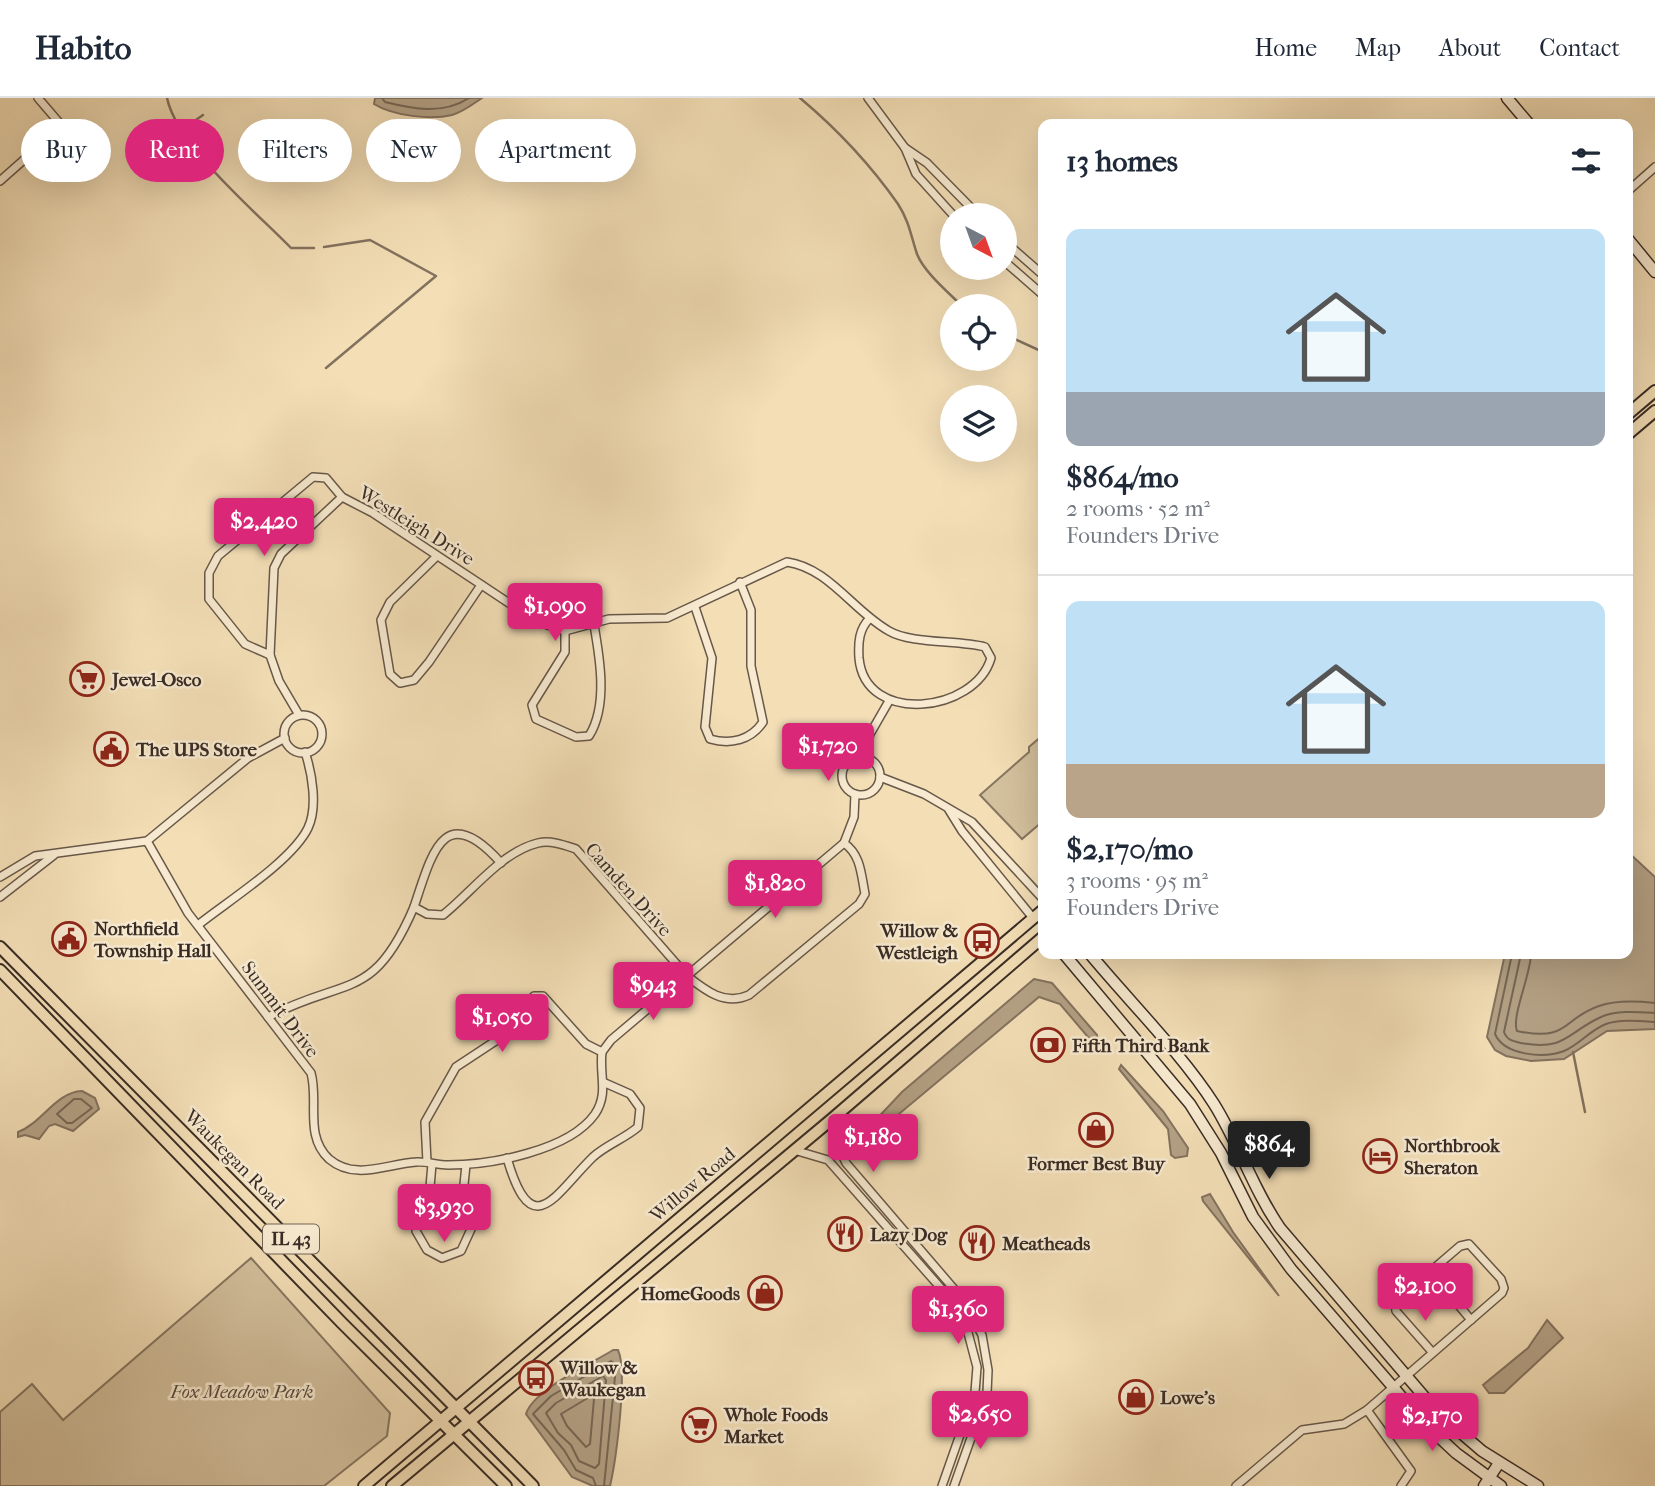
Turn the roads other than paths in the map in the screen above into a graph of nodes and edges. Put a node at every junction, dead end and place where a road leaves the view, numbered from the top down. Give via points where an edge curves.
1 (38, 98) edge
2 (867, 98) edge
3 (1507, 98) edge
4 (1525, 119) edge
5 (905, 148) junction
6 (1655, 167) edge
7 (0, 181) edge
8 (1633, 187) edge
9 (942, 203) edge
10 (966, 203) edge
11 (1633, 245) edge
12 (1017, 252) edge
13 (1038, 271) edge
14 (1017, 272) edge
15 (1655, 272) edge
16 (1038, 291) edge
17 (1655, 391) edge
18 (1633, 410) edge
19 (1655, 411) edge
20 (1633, 430) edge
21 (342, 497) junction
22 (438, 556) junction
23 (740, 582) junction
24 (481, 585) junction
25 (695, 607) junction
26 (870, 618) junction
27 (594, 625) junction
28 (565, 631) junction
29 (270, 655) junction
30 (889, 701) junction
31 (299, 715) junction
32 (285, 738) junction
33 (305, 752) junction
34 (864, 757) junction
35 (880, 777) junction
36 (855, 794) junction
37 (949, 810) junction
38 (147, 841) junction
39 (844, 843) junction
40 (57, 853) junction
41 (501, 863) junction
42 (0, 877) edge
43 (1038, 894) edge
44 (0, 897) edge
45 (414, 907) junction
46 (1038, 914) edge
47 (1034, 918) junction
48 (1038, 924) edge
49 (198, 925) junction
50 (1038, 941) edge
51 (0, 947) edge
52 (1067, 959) edge
53 (1094, 959) edge
54 (0, 970) edge
55 (687, 976) junction
56 (268, 1017) junction
57 (602, 1052) junction
58 (605, 1083) junction
59 (832, 1119) junction
60 (794, 1150) junction
61 (507, 1158) junction
62 (430, 1163) junction
63 (466, 1164) junction
64 (1430, 1272) junction
65 (1471, 1320) junction
66 (1433, 1353) junction
67 (1406, 1376) junction
68 (1393, 1387) junction
69 (457, 1408) junction
70 (1367, 1410) junction
71 (469, 1420) junction
72 (441, 1422) junction
73 (453, 1434) junction
74 (1499, 1463) junction
75 (1514, 1472) junction
76 (1486, 1482) edge
77 (364, 1486) edge
78 (392, 1486) edge
79 (506, 1486) edge
80 (533, 1486) edge
81 (942, 1486) edge
82 (954, 1486) edge
83 (1236, 1486) edge
84 (1401, 1486) edge
85 (1503, 1486) edge
86 (1538, 1486) edge

1 - 7 street via 62,126
2 - 5 street
3 - 4 main road
5 - 9 street via 916,174
5 - 10 street via 927,163
6 - 8 street
11 - 15 main road
12 - 13 street
14 - 16 street
17 - 18 main road
19 - 20 main road
21 - 22 street, Westleigh Drive
21 - 29 street via 281,554 274,568
21 - 29 street, Westleigh Drive via 326,478 313,477 218,556 210,569 209,599 244,644
22 - 24 street, Westleigh Drive
22 - 24 street via 390,602 381,620 390,674 400,683 414,680 429,662
23 - 25 street
23 - 25 street via 751,610 751,666 763,722 755,734 736,741 710,739 705,727 712,658
23 - 26 street via 772,566 803,564
24 - 28 street, Westleigh Drive via 536,621
25 - 27 street via 667,618 609,619
26 - 30 street via 862,626 858,647 860,672 875,694
26 - 30 street via 899,636 960,641 985,647 991,657 988,669 957,694 922,706
27 - 28 street
27 - 28 street via 600,679 597,724 589,736 576,737 536,719 532,705 565,652
29 - 31 street
30 - 34 street via 870,734
31 - 32 street via 287,724
31 - 33 street via 313,718 321,728 320,742
32 - 33 street via 295,750
32 - 38 street via 248,758
33 - 49 street via 313,801 309,826 295,849
34 - 35 street via 874,761
34 - 36 street via 852,759 842,774 845,787
35 - 36 street via 872,792
35 - 37 street via 924,794
36 - 39 street via 854,817
37 - 43 street via 972,822
37 - 47 street
38 - 40 street
38 - 49 street, Summit Drive
39 - 55 street
39 - 55 street, Camden Drive via 854,850 860,864 865,894 859,904 738,1000 705,990
40 - 42 street via 35,856
40 - 44 street
41 - 45 street, Camden Drive via 443,915
41 - 45 street via 482,842 463,833 450,835 439,842
41 - 55 street, Camden Drive via 540,842 576,849
45 - 56 street via 401,938 373,974 351,987 293,1004
46 - 47 main road, Willow Road
47 - 48 main road
47 - 69 main road, Willow Road
49 - 56 street, Summit Drive
50 - 59 main road, Willow Road
51 - 69 main road, Waukegan Road / IL 43
52 - 68 main road via 1190,1104 1254,1217 1291,1269
53 - 67 main road via 1206,1093 1280,1228
54 - 72 main road, Waukegan Road / IL 43
55 - 57 street
56 - 62 street, Summit Drive via 311,1073 314,1128 318,1145 328,1157 342,1168 362,1172
57 - 58 street, Summit Drive
57 - 62 street via 586,1044 543,996 534,996 497,1040 456,1067 425,1122
58 - 61 street, Summit Drive via 594,1115 579,1129 537,1150
58 - 61 street via 630,1094 640,1108 638,1127 593,1157 564,1192 546,1204 528,1204
59 - 60 main road, Willow Road
59 - 82 street via 846,1163 954,1289 982,1335 987,1393
60 - 71 main road, Willow Road
60 - 81 street via 828,1160 946,1294 967,1329 976,1367 975,1392
61 - 63 street, Summit Drive
62 - 63 street, Summit Drive
62 - 63 street via 430,1188 417,1215 416,1231 426,1250 442,1258 461,1251 472,1227 463,1194
64 - 65 street
64 - 65 street via 1464,1245 1474,1246 1504,1288
64 - 66 street via 1398,1297 1395,1307
65 - 66 street
66 - 67 street
67 - 68 street
67 - 74 main road via 1439,1414
68 - 70 street
68 - 76 main road
69 - 71 main road, Waukegan Road / IL 43
69 - 72 main road, Willow Road
70 - 83 street via 1344,1424 1301,1430
70 - 84 street via 1411,1471
71 - 73 main road, Willow Road
71 - 80 main road, Waukegan Road / IL 43
72 - 73 main road, Waukegan Road / IL 43
72 - 77 main road, Willow Road
73 - 78 main road, Willow Road
73 - 79 main road, Waukegan Road / IL 43
74 - 75 main road
74 - 76 main road
75 - 85 main road
75 - 86 main road
76 - 85 main road

